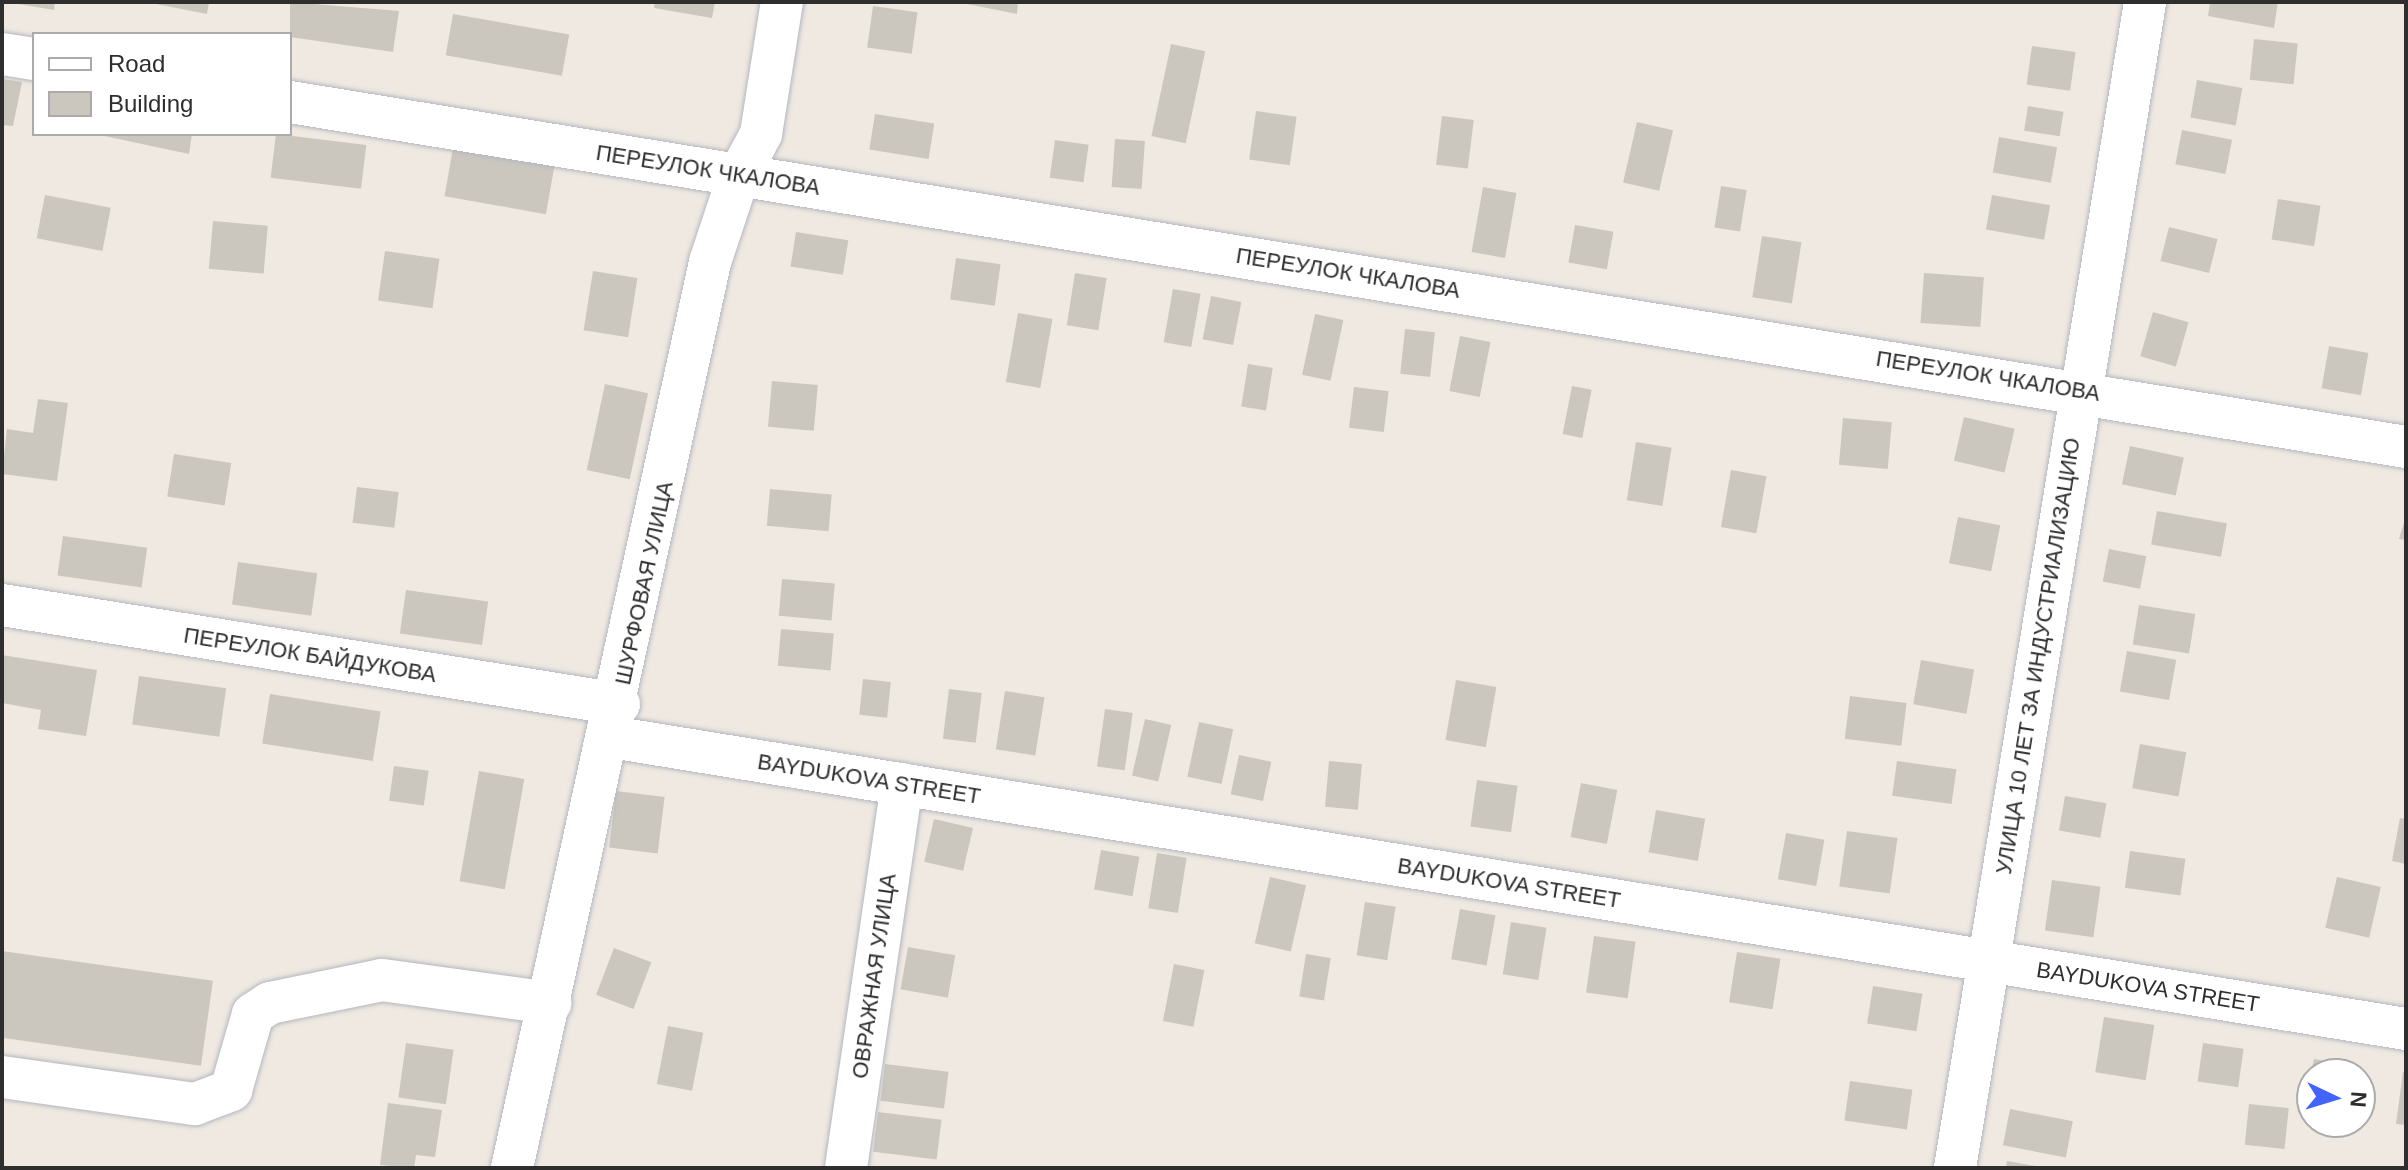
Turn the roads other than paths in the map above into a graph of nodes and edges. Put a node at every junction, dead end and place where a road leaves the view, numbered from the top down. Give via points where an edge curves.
1 (782, 2) edge
2 (2145, 2) edge
3 (2, 54) edge
4 (32, 59) edge
5 (292, 102) edge
6 (739, 175) junction
7 (2081, 390) junction
8 (2406, 447) edge
9 (2, 605) edge
10 (615, 720) junction
11 (902, 784) junction
12 (1988, 961) junction
13 (550, 1003) junction
14 (2406, 1029) edge
15 (2, 1077) edge
16 (512, 1168) edge
17 (846, 1168) edge
18 (1955, 1168) edge

1 - 6 street, ШУРФОВАЯ УЛИЦА via 761,134
2 - 7 street, УЛИЦА 10 ЛЕТ ЗА ИНДУСТРИАЛИЗАЦИЮ
3 - 4 street
5 - 6 street, ПЕРЕУЛОК ЧКАЛОВА
6 - 7 street, ПЕРЕУЛОК ЧКАЛОВА
6 - 10 street, ШУРФОВАЯ УЛИЦА via 710,262
7 - 8 street, ПЕРЕУЛОК ЧКАЛОВА
7 - 12 street, УЛИЦА 10 ЛЕТ ЗА ИНДУСТРИАЛИЗАЦИЮ
9 - 10 street, ПЕРЕУЛОК БАЙДУКОВА
10 - 11 street, BAYDUKOVA STREET
10 - 13 street, ШУРФОВАЯ УЛИЦА
11 - 12 street, BAYDUKOVA STREET
11 - 17 street, ОВРАЖНАЯ УЛИЦА
12 - 14 street, BAYDUKOVA STREET
12 - 18 street, УЛИЦА 10 ЛЕТ ЗА ИНДУСТРИАЛИЗАЦИЮ
13 - 15 street via 382,980 270,1003 253,1014 231,1090 195,1104
13 - 16 street, ШУРФОВАЯ УЛИЦА

